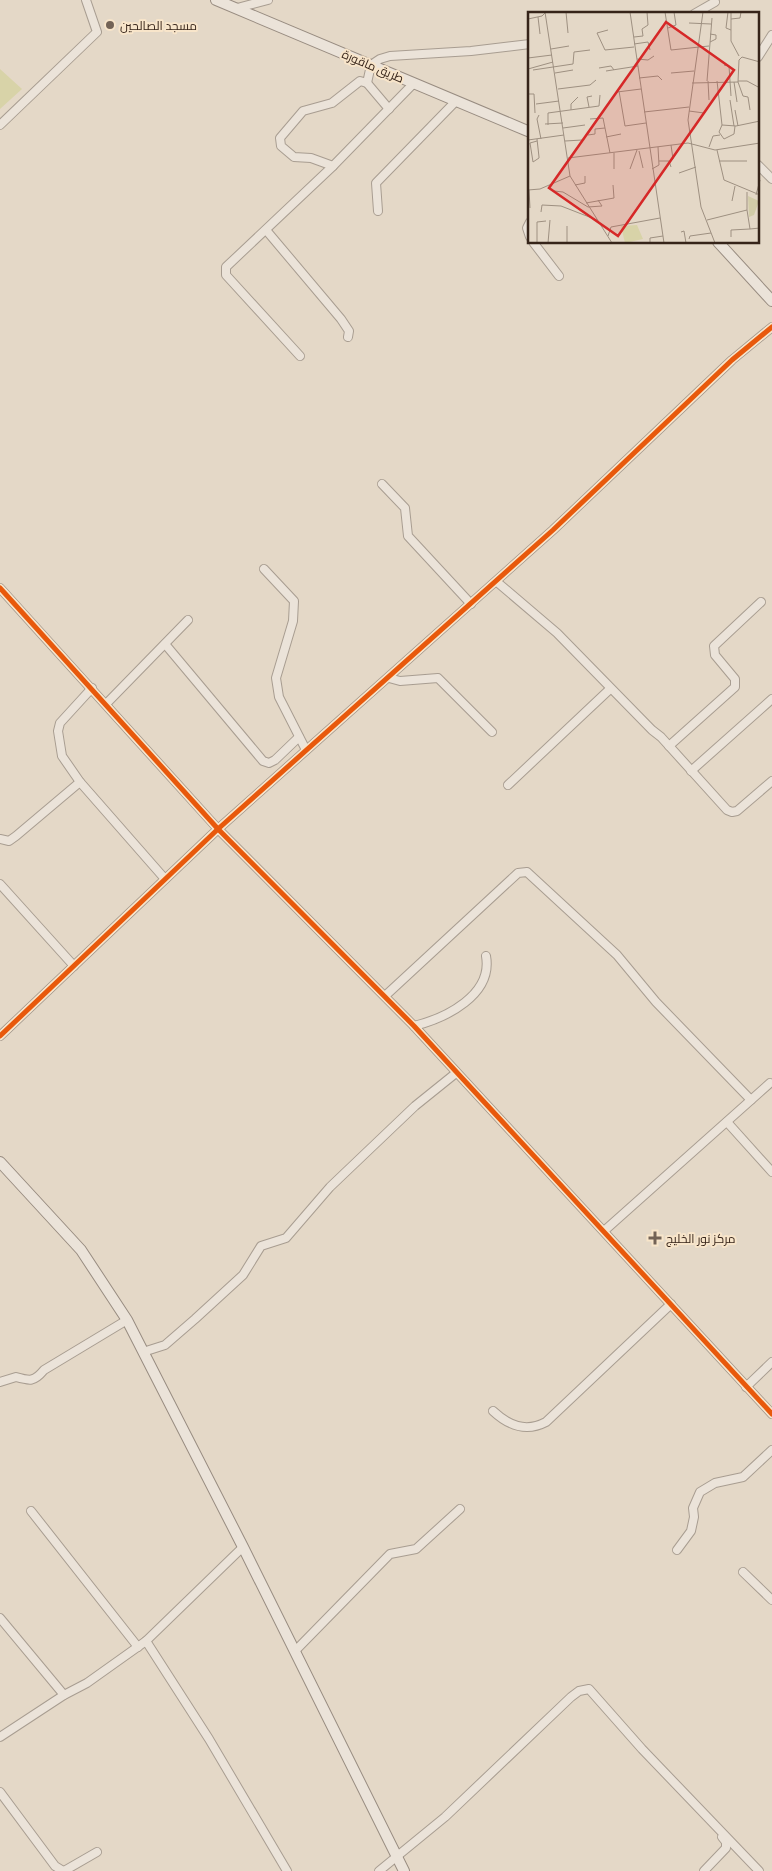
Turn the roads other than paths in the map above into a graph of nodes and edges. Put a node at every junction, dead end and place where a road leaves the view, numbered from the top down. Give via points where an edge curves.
1 (86, 0) edge
2 (216, 0) edge
3 (268, 0) edge
4 (715, 2) dead end
5 (237, 8) junction
6 (698, 12) edge
7 (772, 35) edge
8 (528, 44) edge
9 (760, 54) edge
10 (371, 65) junction
11 (367, 83) junction
12 (414, 83) junction
13 (456, 101) junction
14 (389, 109) junction
15 (0, 125) edge
16 (528, 131) edge
17 (334, 166) junction
18 (760, 167) edge
19 (772, 179) edge
20 (378, 211) dead end
21 (266, 230) junction
22 (534, 244) edge
23 (720, 244) edge
24 (558, 276) dead end
25 (772, 301) edge
26 (772, 327) edge
27 (348, 337) dead end
28 (300, 356) dead end
29 (382, 484) dead end
30 (264, 569) dead end
31 (497, 582) junction
32 (0, 588) edge
33 (761, 602) dead end
34 (471, 604) junction
35 (188, 620) dead end
36 (165, 644) junction
37 (389, 678) junction
38 (92, 688) junction
39 (610, 689) junction
40 (772, 698) edge
41 (106, 704) junction
42 (492, 732) dead end
43 (298, 736) junction
44 (668, 746) junction
45 (306, 750) junction
46 (691, 771) junction
47 (772, 781) edge
48 (80, 782) junction
49 (508, 785) dead end
50 (218, 829) junction
51 (0, 839) edge
52 (165, 879) junction
53 (0, 884) edge
54 (486, 956) dead end
55 (74, 966) junction
56 (385, 996) junction
57 (414, 1026) junction
58 (0, 1036) edge
59 (456, 1073) junction
60 (770, 1083) dead end
61 (751, 1100) junction
62 (727, 1122) junction
63 (0, 1162) edge
64 (772, 1172) edge
65 (604, 1231) junction
66 (671, 1304) junction
67 (127, 1320) junction
68 (143, 1352) junction
69 (772, 1362) edge
70 (0, 1382) edge
71 (746, 1387) junction
72 (493, 1411) dead end
73 (772, 1414) edge
74 (772, 1450) edge
75 (460, 1509) dead end
76 (31, 1511) dead end
77 (244, 1547) junction
78 (677, 1550) dead end
79 (743, 1572) dead end
80 (772, 1600) edge
81 (0, 1618) edge
82 (146, 1641) junction
83 (138, 1647) junction
84 (295, 1650) junction
85 (64, 1695) junction
86 (0, 1737) edge
87 (0, 1792) edge
88 (718, 1828) junction
89 (97, 1852) dead end
90 (397, 1858) junction
91 (63, 1871) edge
92 (286, 1871) edge
93 (379, 1871) edge
94 (404, 1871) edge
95 (704, 1871) edge
96 (759, 1871) edge

1 - 15 street via 97,32
2 - 5 street, طريق ماقورة
3 - 5 street
4 - 6 street
5 - 10 street, طريق ماقورة
7 - 9 street
8 - 10 street via 390,56
10 - 11 street
10 - 12 street, طريق ماقورة
11 - 14 street
11 - 17 street via 360,81 332,103 303,111 280,138 281,146 294,158 310,158
12 - 13 street, طريق ماقورة
12 - 14 street
13 - 16 street, طريق ماقورة
13 - 20 street via 376,183
14 - 17 street
17 - 21 street
18 - 19 street
21 - 27 street via 341,319
21 - 28 street via 226,267 226,275
22 - 24 street
23 - 25 street
26 - 31 street via 732,360
29 - 34 street via 404,508 408,536
30 - 43 street via 294,601 293,621 276,678 279,697
31 - 34 street
31 - 39 street via 557,633
32 - 38 street
33 - 44 street via 712,650 736,679 735,687
34 - 37 street
35 - 36 street
36 - 41 street
36 - 43 street via 263,761 275,760
37 - 42 street via 400,681 438,678
37 - 45 street
38 - 41 street
38 - 48 street via 60,723 58,731 62,756
39 - 44 street
39 - 49 street
40 - 46 street
41 - 50 street
43 - 45 street
44 - 46 street
45 - 50 street
46 - 47 street via 732,812 746,805
48 - 51 street via 16,836 9,840
48 - 52 street
50 - 52 street
50 - 56 street
52 - 55 street
53 - 55 street
54 - 57 street via 488,970 479,988 469,998 446,1016
55 - 58 street
56 - 57 street
56 - 61 street via 518,873 527,872 617,954 656,1002
57 - 59 street
59 - 65 street
59 - 68 street via 421,1101 330,1187 286,1238 262,1246 243,1275 196,1319 165,1345
60 - 61 street
61 - 62 street
62 - 64 street
62 - 65 street
63 - 67 street via 81,1250
65 - 66 street
66 - 71 street
66 - 72 street via 546,1422 531,1426 512,1425
67 - 68 street
67 - 70 street via 44,1370 33,1380 16,1377
68 - 77 street
69 - 71 street
71 - 73 street
74 - 78 street via 743,1477 715,1483 700,1492 693,1508 691,1531
75 - 84 street via 416,1549 390,1554
76 - 83 street
77 - 82 street
77 - 84 street
79 - 80 street
81 - 85 street
82 - 83 street
82 - 92 street via 209,1739
83 - 85 street
84 - 90 street
85 - 86 street
87 - 91 street via 55,1866
88 - 90 street via 589,1689 584,1688
88 - 95 street via 726,1848
88 - 96 street
89 - 91 street
90 - 93 street
90 - 94 street

